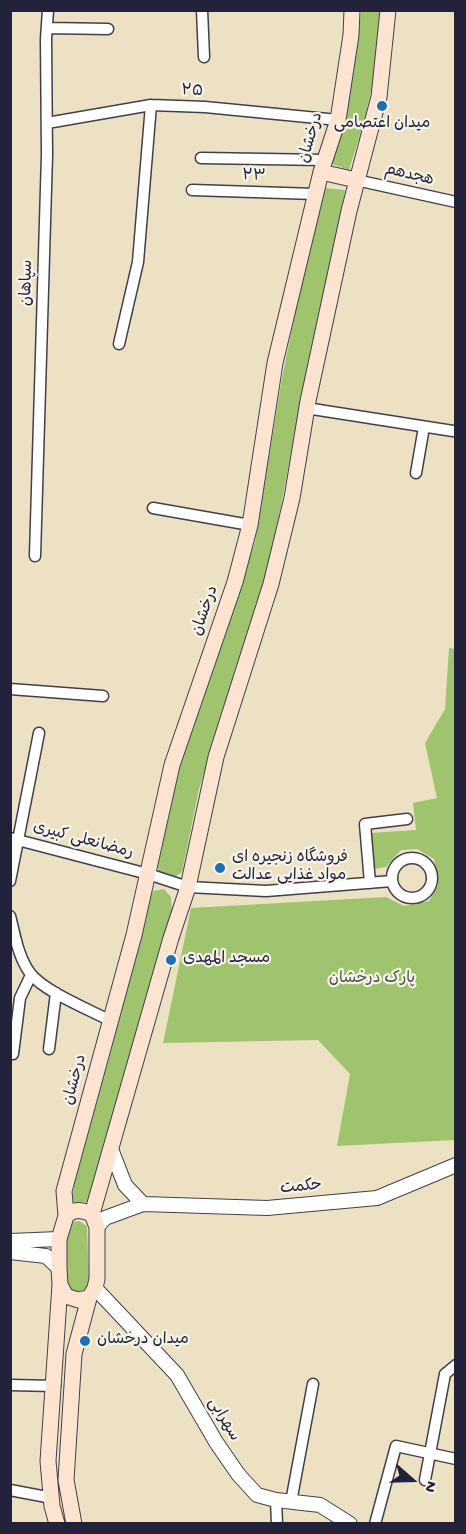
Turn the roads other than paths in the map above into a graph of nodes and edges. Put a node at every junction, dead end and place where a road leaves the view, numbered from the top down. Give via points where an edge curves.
1 (48, 10) edge
2 (202, 10) edge
3 (352, 10) edge
4 (388, 10) edge
5 (47, 28) junction
6 (108, 29) dead end
7 (204, 57) dead end
8 (151, 105) junction
9 (338, 120) junction
10 (47, 123) junction
11 (201, 158) dead end
12 (323, 166) junction
13 (356, 180) junction
14 (192, 190) dead end
15 (315, 194) junction
16 (456, 202) edge
17 (119, 344) dead end
18 (306, 408) junction
19 (424, 427) junction
20 (453, 431) dead end
21 (416, 473) dead end
22 (153, 508) dead end
23 (250, 525) junction
24 (35, 556) dead end
25 (10, 689) edge
26 (103, 696) dead end
27 (39, 733) dead end
28 (407, 819) dead end
29 (14, 839) edge
30 (148, 874) junction
31 (10, 881) edge
32 (392, 881) dead end
33 (370, 883) junction
34 (188, 887) junction
35 (10, 916) edge
36 (31, 975) junction
37 (56, 993) junction
38 (15, 998) edge
39 (111, 1021) junction
40 (49, 1048) dead end
41 (13, 1054) dead end
42 (111, 1149) junction
43 (456, 1165) edge
44 (143, 1204) junction
45 (66, 1216) junction
46 (94, 1220) junction
47 (59, 1239) junction
48 (10, 1241) edge
49 (10, 1252) edge
50 (59, 1268) junction
51 (60, 1285) junction
52 (92, 1293) junction
53 (456, 1365) edge
54 (313, 1384) dead end
55 (10, 1385) edge
56 (54, 1386) junction
57 (431, 1454) junction
58 (456, 1459) edge
59 (425, 1480) dead end
60 (10, 1490) edge
61 (52, 1498) junction
62 (276, 1500) junction
63 (291, 1502) junction
64 (57, 1524) edge
65 (74, 1524) edge
66 (277, 1524) edge
67 (350, 1524) edge
68 (375, 1524) edge

1 - 5 street, سپاهان
2 - 7 street
3 - 9 main road, درخشان
4 - 13 main road via 379,97
5 - 6 street
5 - 10 street, سپاهان
8 - 9 street, ۲۵
8 - 10 street, ۲۵
8 - 17 street via 138,262
9 - 12 main road, درخشان
10 - 24 street, سپاهان
11 - 12 street
12 - 13 main road
12 - 15 main road, درخشان
13 - 16 street, هجدهم
13 - 18 main road
14 - 15 street, ۲۳
15 - 23 main road, درخشان via 275,363
18 - 19 street
18 - 34 main road via 292,498 271,584 216,757
19 - 20 street
19 - 21 street
22 - 23 street
23 - 30 main road, درخشان via 235,582 172,765
25 - 26 street
27 - 29 street
28 - 33 street via 365,824
29 - 30 street, رمضانعلی کبیری
29 - 31 street
30 - 34 street, رمضانعلی کبیری
30 - 39 main road, درخشان
32 - 33 street, رمضانعلی کبیری
33 - 34 street, رمضانعلی کبیری via 266,891
34 - 42 main road
35 - 36 street via 21,956
36 - 37 street
36 - 38 street
37 - 39 street
37 - 40 street
38 - 41 street
39 - 45 main road, درخشان via 64,1191
42 - 44 street via 125,1185
42 - 46 main road
43 - 44 street, حکمت via 376,1198 267,1208
44 - 46 street
45 - 46 main road via 78,1210
45 - 47 main road
46 - 52 main road via 98,1252
47 - 48 street
47 - 50 main road
49 - 50 street via 46,1256
50 - 51 main road
51 - 52 main road via 66,1296 78,1300
51 - 56 main road
52 - 62 street, سهرابی via 177,1375 238,1474 257,1495
52 - 65 main road via 74,1354 66,1480
53 - 57 street via 445,1374
54 - 63 street
55 - 56 street
56 - 61 main road via 48,1461
57 - 58 street
57 - 59 street
57 - 68 street via 396,1446
60 - 61 street
61 - 64 main road
62 - 63 street, سهرابی
62 - 66 street
63 - 67 street, سهرابی via 320,1505

